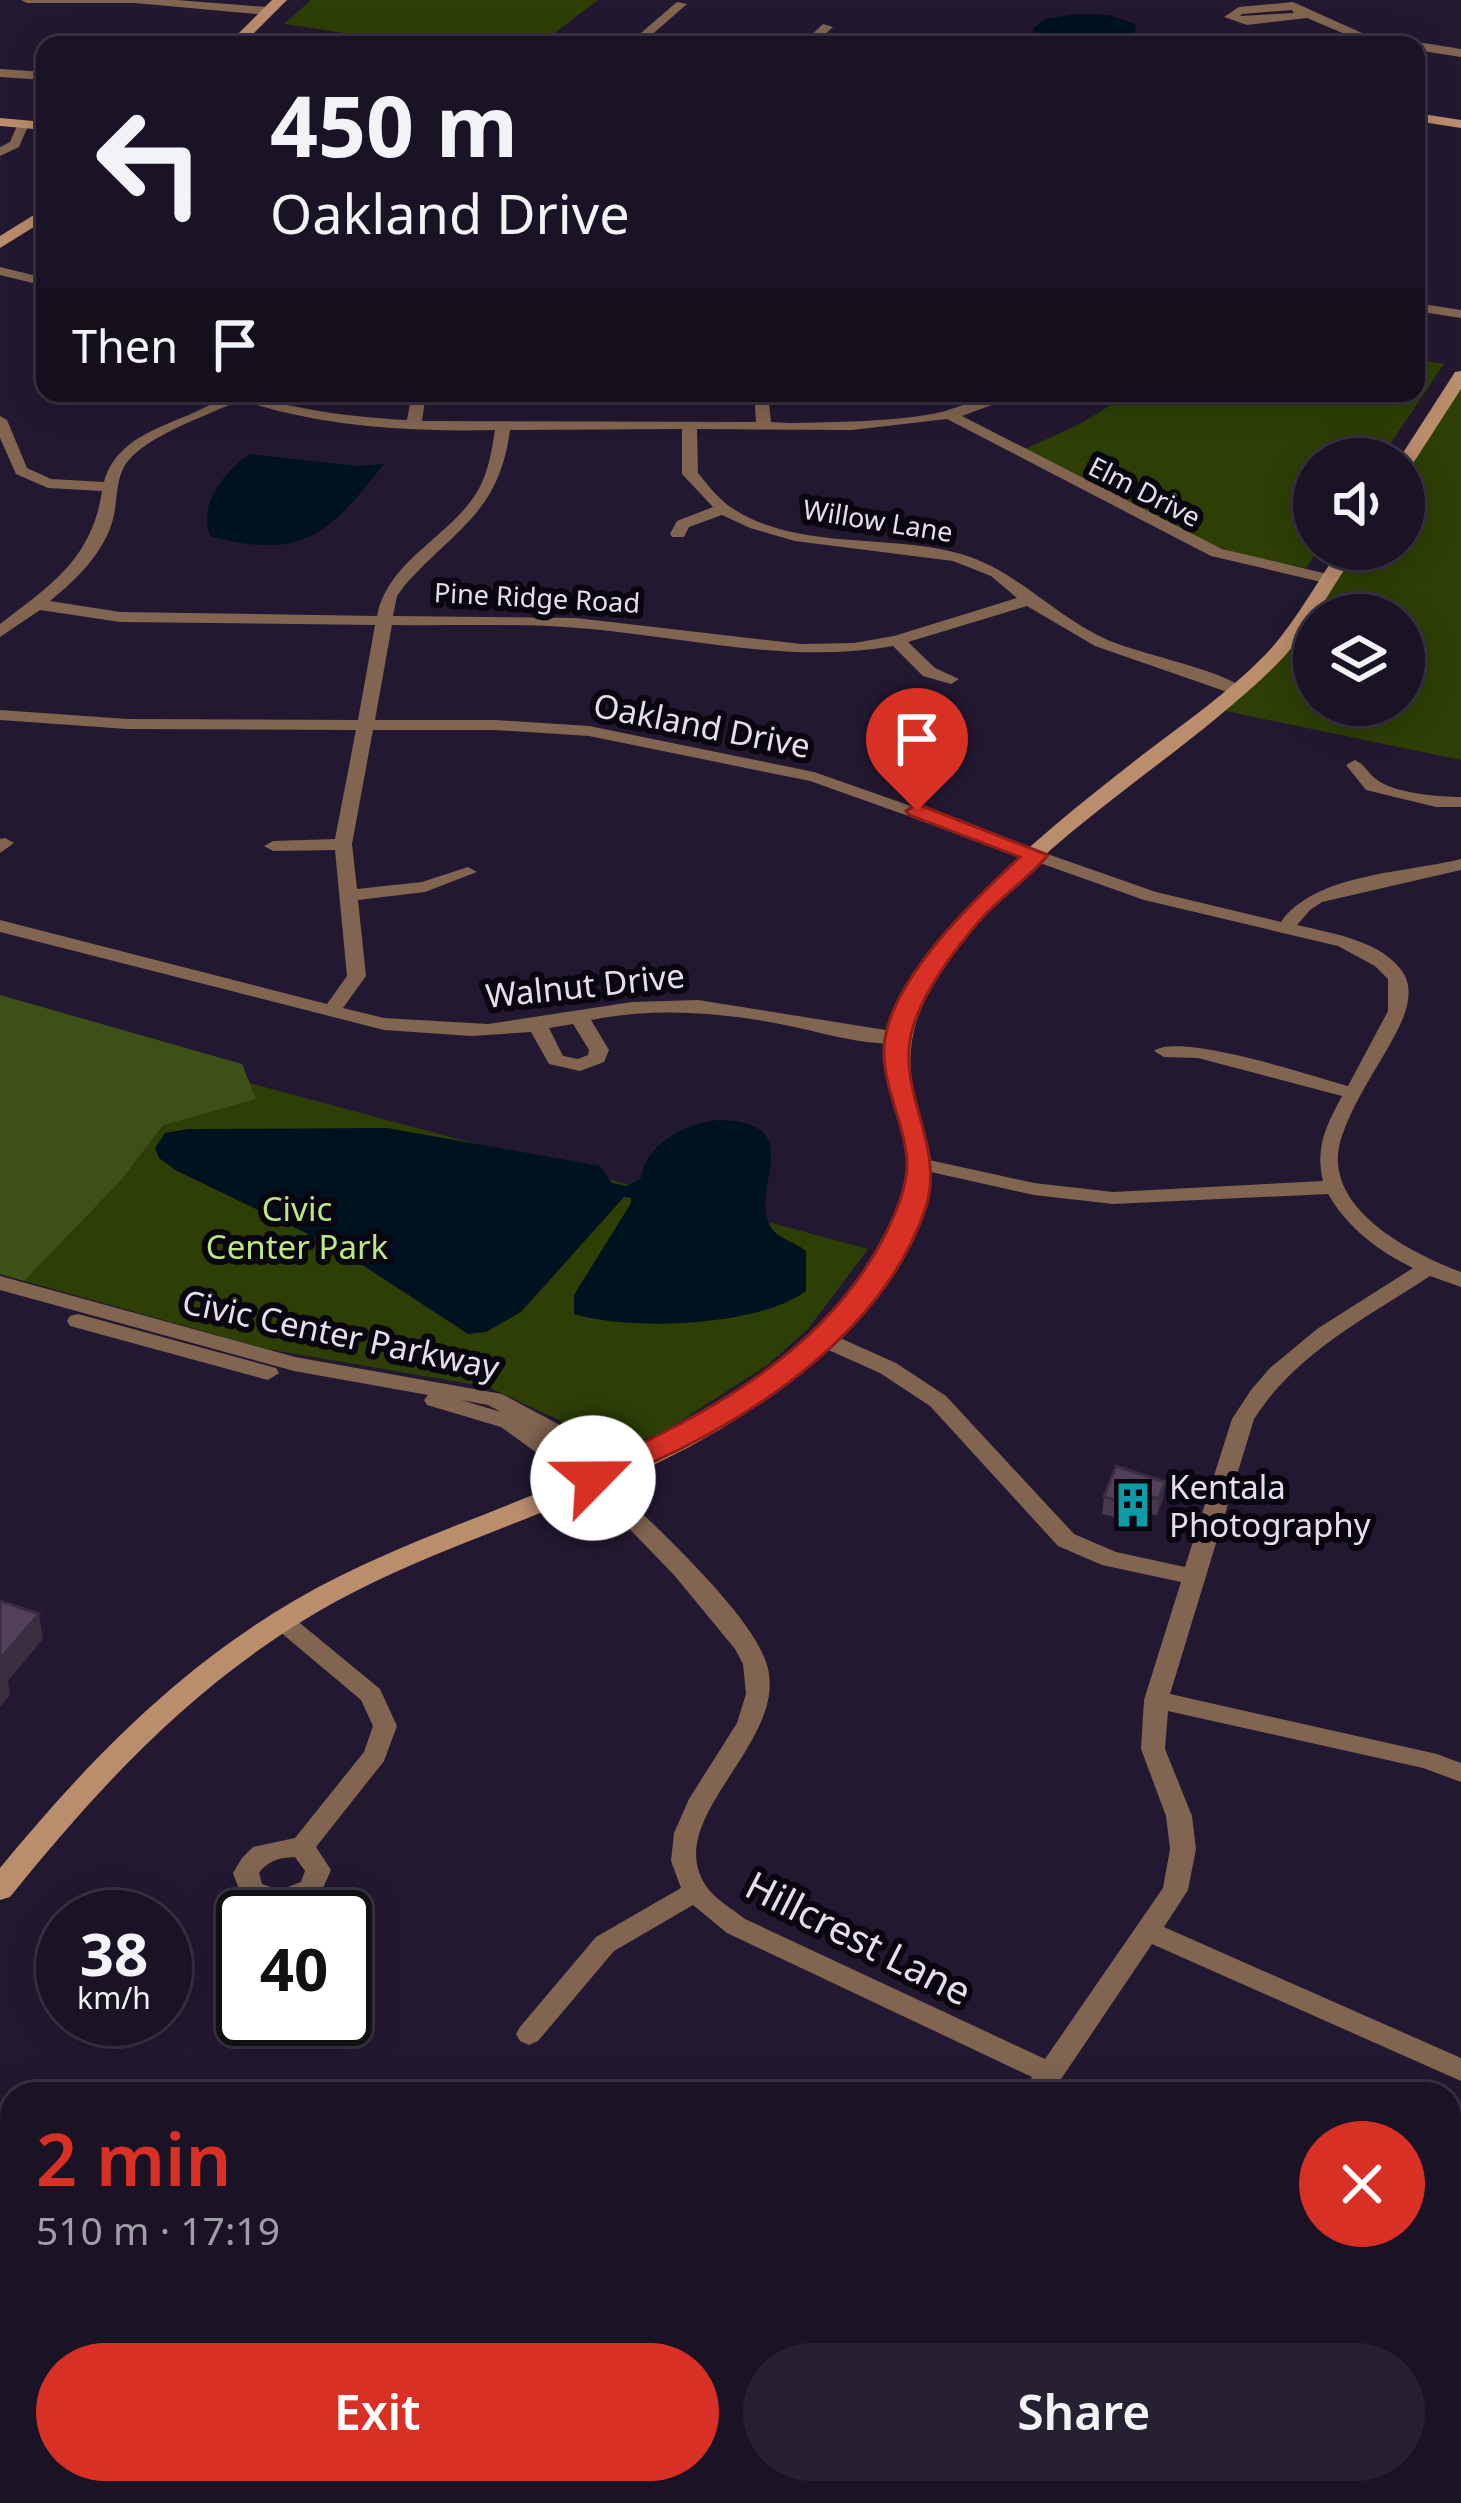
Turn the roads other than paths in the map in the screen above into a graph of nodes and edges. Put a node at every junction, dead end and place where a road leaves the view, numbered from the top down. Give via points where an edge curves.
1 (28, 0) edge
2 (280, 0) edge
3 (681, 4) dead end
4 (1296, 7) edge
5 (267, 11) junction
6 (827, 27) dead end
7 (243, 36) edge
8 (644, 36) edge
9 (817, 36) edge
10 (1359, 36) edge
11 (1425, 47) edge
12 (1461, 53) edge
13 (0, 73) edge
14 (36, 75) edge
15 (1425, 118) edge
16 (0, 122) edge
17 (22, 124) junction
18 (1461, 124) edge
19 (36, 125) edge
20 (0, 152) edge
21 (36, 219) edge
22 (0, 243) edge
23 (0, 271) edge
24 (36, 280) edge
25 (1425, 308) edge
26 (1461, 314) edge
27 (1461, 376) edge
28 (222, 402) edge
29 (267, 402) edge
30 (418, 402) edge
31 (762, 402) edge
32 (983, 402) edge
33 (950, 415) junction
34 (0, 420) edge
35 (414, 423) junction
36 (503, 423) junction
37 (688, 424) junction
38 (764, 424) junction
39 (1421, 438) edge
40 (8, 462) edge
41 (113, 487) junction
42 (723, 509) junction
43 (678, 534) dead end
44 (1336, 570) edge
45 (1330, 579) junction
46 (1029, 599) junction
47 (35, 604) junction
48 (383, 618) junction
49 (0, 632) edge
50 (897, 640) junction
51 (950, 679) dead end
52 (1239, 690) junction
53 (0, 715) edge
54 (364, 724) junction
55 (1355, 764) dead end
56 (1461, 802) edge
57 (343, 844) junction
58 (274, 846) dead end
59 (1036, 855) junction
60 (1461, 864) edge
61 (467, 872) dead end
62 (346, 896) junction
63 (0, 926) edge
64 (1286, 929) junction
65 (329, 1012) junction
66 (579, 1017) junction
67 (537, 1025) junction
68 (898, 1038) junction
69 (1164, 1051) dead end
70 (1353, 1093) junction
71 (920, 1164) junction
72 (1335, 1187) junction
73 (1427, 1268) junction
74 (1461, 1280) edge
75 (0, 1283) edge
76 (0, 1298) edge
77 (823, 1339) junction
78 (593, 1478) junction
79 (1194, 1577) junction
80 (281, 1620) junction
81 (1156, 1700) junction
82 (1461, 1773) edge
83 (302, 1847) dead end
84 (0, 1889) edge
85 (695, 1892) junction
86 (1148, 1931) junction
87 (529, 2034) dead end
88 (1461, 2071) edge
89 (1039, 2082) edge
90 (1044, 2082) edge

1 - 5 street
2 - 5 street
3 - 8 street
4 - 10 street
5 - 7 street
6 - 9 street
11 - 12 street
13 - 14 street
15 - 18 street
16 - 17 street
17 - 19 street
17 - 20 street via 15,144
21 - 22 street
23 - 24 street
25 - 26 street
27 - 39 street
28 - 41 street via 140,446 117,465
29 - 35 street via 320,416
30 - 35 street
31 - 38 street
32 - 33 street
33 - 38 street
33 - 45 street, Elm Drive via 1204,547
34 - 40 street
35 - 36 street
36 - 37 street
36 - 48 street via 486,491 400,578
37 - 38 street
37 - 42 street via 690,474
40 - 41 street via 48,483
41 - 47 street via 92,549
42 - 43 street via 683,524
42 - 46 street, Willow Lane via 795,536 956,557 997,573
44 - 45 street
45 - 52 street via 1276,655
46 - 50 street, Pine Ridge Road
46 - 52 street, Willow Lane via 1101,643
47 - 48 street, Pine Ridge Road via 120,616
47 - 49 street
48 - 50 street, Pine Ridge Road via 576,623 800,650
48 - 54 street
50 - 51 street via 929,672
52 - 59 street
53 - 54 street, Oakland Drive
54 - 57 street
54 - 59 street, Oakland Drive via 590,731 686,749 814,777
55 - 56 street via 1372,786
57 - 58 street
57 - 62 street
59 - 64 street, Oakland Drive via 1181,906
59 - 68 street via 973,914 916,994
60 - 64 street via 1322,894
61 - 62 street
62 - 65 street via 357,976
63 - 65 street, Walnut Drive
64 - 70 street, Oakland Drive via 1344,942 1397,978 1398,1011
65 - 67 street, Walnut Drive via 441,1030
66 - 67 street, Walnut Drive
66 - 67 street via 599,1050 580,1065 556,1060
66 - 68 street, Walnut Drive via 707,1006
68 - 71 street
69 - 70 street via 1199,1052
70 - 72 street, Oakland Drive via 1328,1150
71 - 72 street via 1113,1198
71 - 77 street via 913,1206 889,1255
72 - 73 street via 1371,1235
73 - 74 street
73 - 79 street via 1258,1392
75 - 78 street, Civic Center Parkway via 282,1362 494,1399 562,1436
76 - 78 street, Civic Center Parkway via 285,1377 484,1412
77 - 78 street via 747,1401
77 - 79 street via 938,1401 1066,1540 1110,1559
78 - 80 street
78 - 85 street, Hillcrest Lane via 739,1635 757,1667 753,1714 685,1833 682,1862
79 - 81 street
80 - 83 street via 371,1695 385,1726 375,1755
80 - 84 street via 139,1726
81 - 82 street
81 - 86 street via 1154,1749 1183,1849 1175,1890
85 - 87 street via 605,1944
85 - 89 street, Hillcrest Lane via 736,1926
86 - 88 street
86 - 90 street

